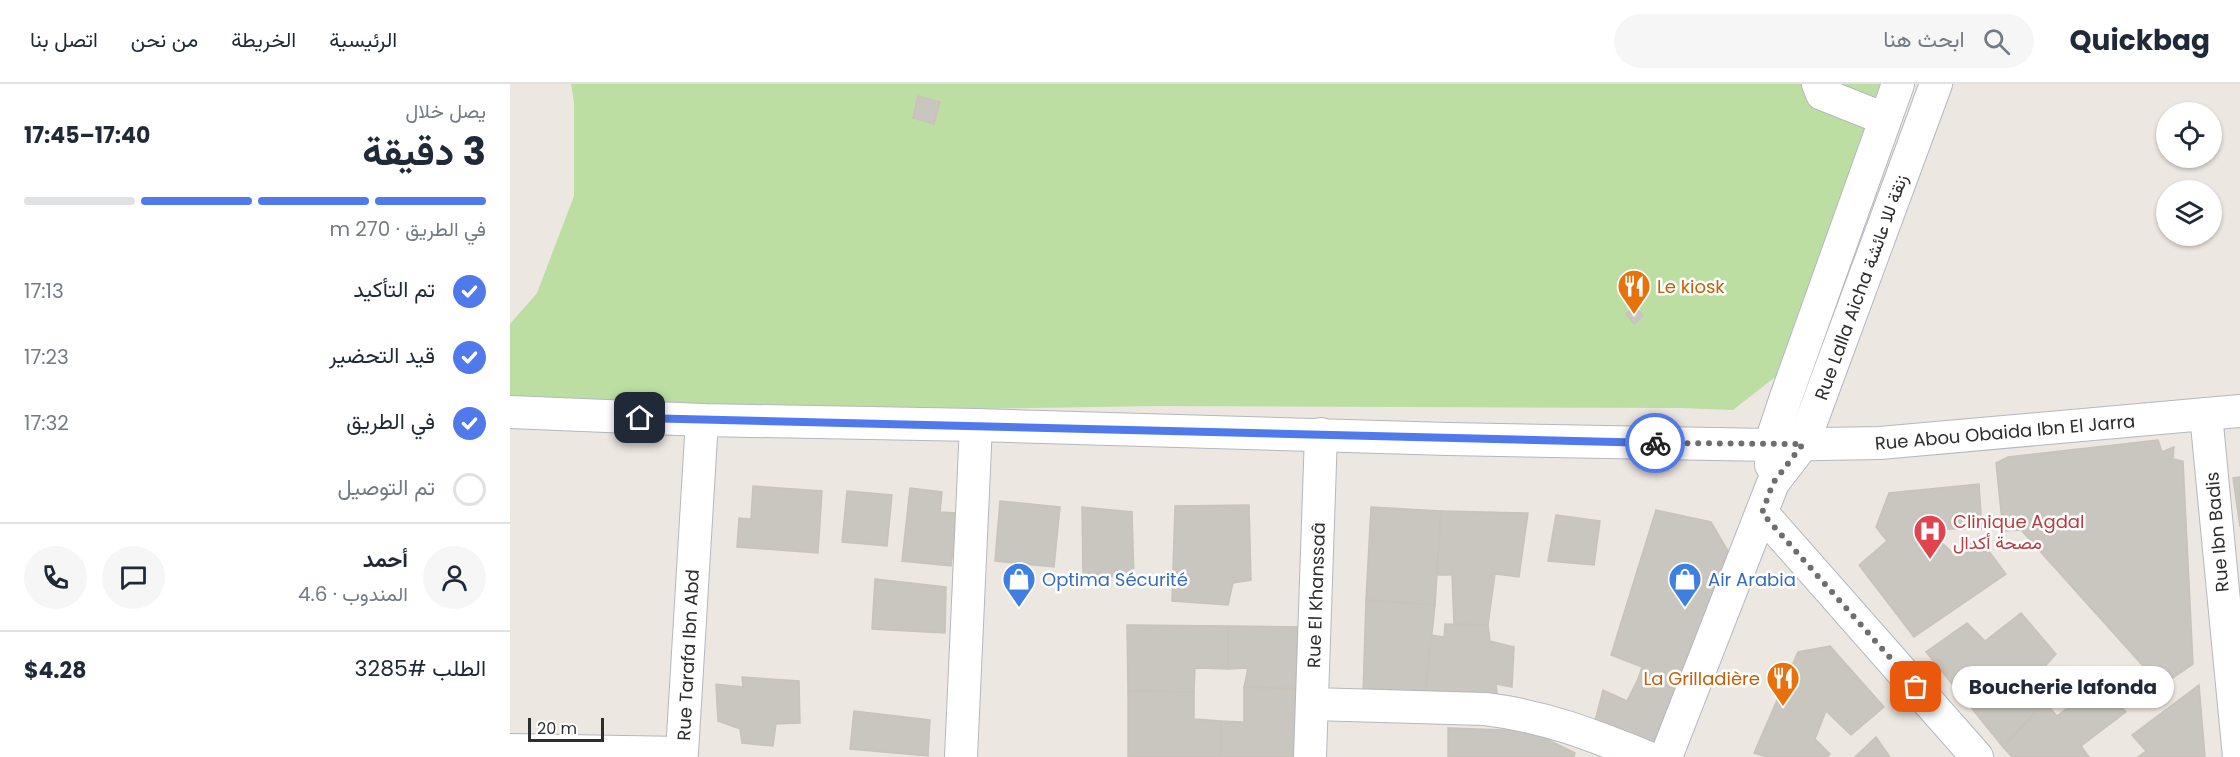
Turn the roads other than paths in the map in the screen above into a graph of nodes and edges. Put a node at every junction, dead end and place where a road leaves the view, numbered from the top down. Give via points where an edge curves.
1 (1818, 84) edge
2 (1898, 84) edge
3 (1936, 84) edge
4 (1885, 120) junction
5 (2240, 411) edge
6 (510, 412) edge
7 (2206, 414) junction
8 (702, 420) junction
9 (976, 425) junction
10 (1321, 434) junction
11 (1803, 444) junction
12 (1770, 445) junction
13 (1773, 483) junction
14 (1762, 513) junction
15 (1312, 704) junction
16 (510, 750) edge
17 (961, 757) edge
18 (1310, 757) edge
19 (1647, 757) edge
20 (1666, 757) edge
21 (1977, 757) edge
22 (2239, 757) edge

1 - 4 street via 1822,94
2 - 4 street, Rue Lalla Aicha زنقة للا عائشة
3 - 11 street, Rue Lalla Aicha زنقة للا عائشة
4 - 12 street, Rue Lalla Aicha زنقة للا عائشة
5 - 7 street, Rue Abou Obaida Ibn El Jarra
6 - 8 street, Rue Abou Obaida Ibn El Jarra
7 - 11 street, Rue Abou Obaida Ibn El Jarra via 1880,443
7 - 22 street, Rue Ibn Badis
8 - 9 street, Rue Abou Obaida Ibn El Jarra
8 - 16 street, Rue Tarafa Ibn Abd via 682,753
9 - 10 street, Rue Abou Obaida Ibn El Jarra
9 - 17 street
10 - 12 street, Rue Abou Obaida Ibn El Jarra
10 - 15 street, Rue El Khanssaâ
11 - 12 street, Rue Abou Obaida Ibn El Jarra
11 - 13 street, Rue Lalla Aicha زنقة للا عائشة
12 - 13 street, Rue Lalla Aicha زنقة للا عائشة
13 - 14 street, Rue Lalla Aicha زنقة للا عائشة
14 - 20 street, Rue Lalla Aicha زنقة للا عائشة
14 - 21 street
15 - 18 street, Rue El Khanssaâ
15 - 19 street via 1513,712 1566,726

